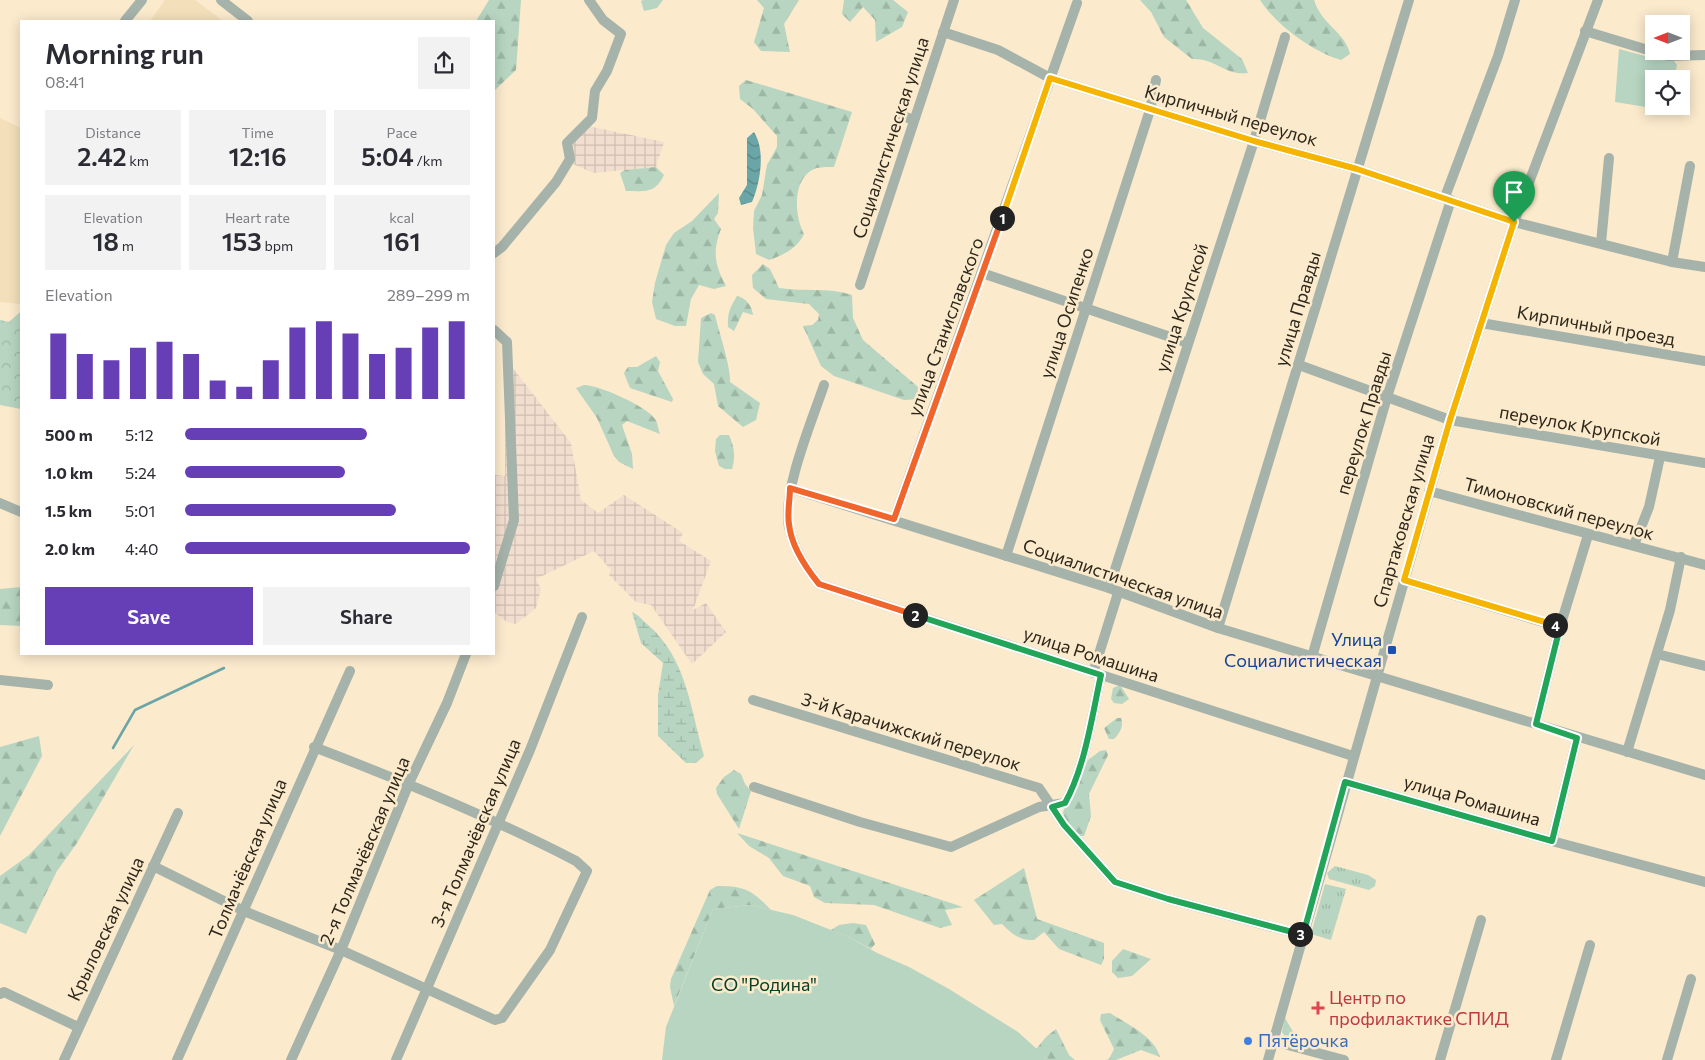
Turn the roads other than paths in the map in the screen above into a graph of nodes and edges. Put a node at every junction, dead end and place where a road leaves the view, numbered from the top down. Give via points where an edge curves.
1 (142, 0) edge
2 (221, 0) edge
3 (589, 0) edge
4 (954, 0) edge
5 (1409, 0) edge
6 (1516, 0) edge
7 (1598, 0) edge
8 (1077, 3) dead end
9 (126, 20) edge
10 (247, 20) edge
11 (1586, 31) junction
12 (943, 32) junction
13 (1285, 37) dead end
14 (1705, 55) edge
15 (1050, 78) junction
16 (1156, 80) dead end
17 (1150, 110) junction
18 (900, 115) dead end
19 (914, 120) junction
20 (1254, 141) junction
21 (1609, 158) dead end
22 (1690, 166) dead end
23 (1357, 169) junction
24 (1448, 199) junction
25 (1514, 222) junction
26 (1601, 243) junction
27 (495, 252) edge
28 (1672, 262) junction
29 (1705, 267) edge
30 (982, 273) junction
31 (860, 285) dead end
32 (1086, 309) junction
33 (1481, 323) junction
34 (495, 331) edge
35 (1188, 343) junction
36 (1705, 361) edge
37 (1299, 365) junction
38 (824, 385) dead end
39 (1387, 397) junction
40 (1450, 420) junction
41 (1660, 457) junction
42 (1705, 463) edge
43 (790, 488) junction
44 (1429, 491) junction
45 (0, 502) edge
46 (20, 512) edge
47 (894, 519) junction
48 (1588, 534) junction
49 (1634, 545) junction
50 (1006, 556) junction
51 (1681, 557) junction
52 (1705, 565) edge
53 (1404, 580) junction
54 (495, 583) edge
55 (1114, 591) junction
56 (582, 617) dead end
57 (1560, 627) junction
58 (1218, 628) junction
59 (1657, 654) junction
60 (466, 655) edge
61 (1312, 657) junction
62 (1705, 666) edge
63 (350, 671) dead end
64 (1097, 674) junction
65 (1376, 676) junction
66 (0, 680) edge
67 (48, 685) dead end
68 (752, 700) dead end
69 (1536, 724) junction
70 (1577, 738) junction
71 (314, 747) junction
72 (1628, 752) junction
73 (1353, 756) junction
74 (1705, 775) edge
75 (1345, 782) junction
76 (409, 784) junction
77 (754, 787) dead end
78 (1052, 807) junction
79 (178, 813) dead end
80 (497, 822) junction
81 (1552, 841) junction
82 (153, 866) junction
83 (1705, 882) edge
84 (244, 911) junction
85 (1481, 920) dead end
86 (1303, 935) junction
87 (1590, 945) dead end
88 (341, 950) junction
89 (1691, 979) dead end
90 (427, 988) junction
91 (2, 993) edge
92 (78, 1027) junction
93 (1273, 1041) junction
94 (64, 1060) edge
95 (177, 1060) edge
96 (291, 1060) edge
97 (396, 1060) edge
98 (1268, 1060) edge
99 (1344, 1060) edge
100 (1440, 1060) edge
101 (1556, 1060) edge
102 (1666, 1060) edge

1 - 9 street
2 - 10 street
3 - 27 street via 603,20 621,34 607,71 595,91 592,118 567,143 570,159 556,182
4 - 12 street, Социалистическая улица
5 - 23 street, улица Правды
6 - 24 street, переулок Правды
7 - 11 street, Спартаковская улица
8 - 15 street, улица Станиславского
11 - 14 street via 1668,56
11 - 25 street, Спартаковская улица
12 - 15 street, Кирпичный переулок via 998,50
12 - 19 street, Социалистическая улица
13 - 20 street, улица Крупской
15 - 17 street, Кирпичный переулок
15 - 30 street, улица Станиславского
16 - 17 street, улица Осипенко
17 - 20 street, Кирпичный переулок
17 - 32 street, улица Осипенко
18 - 19 street
19 - 31 street, Социалистическая улица
20 - 23 street, Кирпичный переулок
20 - 35 street, улица Крупской
21 - 26 street
22 - 28 street
23 - 24 street, Кирпичный переулок
23 - 37 street, улица Правды
24 - 25 street, Кирпичный переулок
24 - 39 street, переулок Правды
25 - 26 street, Кирпичный переулок
25 - 33 street, Спартаковская улица
26 - 28 street, Кирпичный переулок
28 - 29 street, Кирпичный переулок
30 - 32 street
30 - 47 street, улица Станиславского
32 - 35 street
32 - 50 street, улица Осипенко
33 - 36 street, Кирпичный проезд
33 - 40 street, Спартаковская улица
34 - 54 street via 507,342 514,513
35 - 55 street, улица Крупской
37 - 39 street, переулок Крупской
37 - 58 street, улица Правды
38 - 43 street
39 - 40 street, переулок Крупской
39 - 61 street, переулок Правды
40 - 41 street, переулок Крупской
40 - 44 street, Спартаковская улица
41 - 42 street, переулок Крупской
41 - 49 street via 1649,507
43 - 47 street, Социалистическая улица
43 - 64 street, улица Ромашина via 788,525 809,572 819,584
44 - 48 street, Тимоновский переулок
44 - 53 street, Спартаковская улица
45 - 46 street
47 - 50 street, Социалистическая улица
48 - 49 street, Тимоновский переулок
48 - 57 street
49 - 51 street, Тимоновский переулок
50 - 55 street, Социалистическая улица
51 - 52 street, Тимоновский переулок
51 - 59 street
53 - 57 street
53 - 65 street, Спартаковская улица
55 - 58 street, Социалистическая улица
55 - 64 street, улица Крупской
56 - 80 street, 3-я Толмачёвская улица via 530,750
57 - 69 street
58 - 61 street, Социалистическая улица
59 - 62 street
59 - 72 street
60 - 76 street, 2-я Толмачёвская улица
61 - 65 street, Социалистическая улица
63 - 71 street, Толмачёвская улица
64 - 73 street, улица Ромашина
64 - 78 street, улица Крупской via 1087,737 1071,792 1065,803
65 - 69 street, Социалистическая улица
65 - 73 street, Спартаковская улица
66 - 67 street
68 - 78 street, 3-й Карачижский переулок via 1039,788
69 - 70 street, Социалистическая улица
70 - 72 street, Социалистическая улица
70 - 81 street
71 - 76 street
71 - 84 street, Толмачёвская улица
72 - 74 street, Социалистическая улица
73 - 75 street, Спартаковская улица
75 - 81 street, улица Ромашина
75 - 86 street, Спартаковская улица
76 - 80 street
76 - 88 street, 2-я Толмачёвская улица
77 - 78 street via 860,822 951,847 1039,808
78 - 86 street, 3-й Карачижский переулок via 1115,882
79 - 82 street, Крыловская улица
80 - 90 street, 3-я Толмачёвская улица
80 - 90 street via 576,862 587,871 550,950 502,1018 495,1020
81 - 83 street, улица Ромашина
82 - 84 street
82 - 92 street, Крыловская улица
84 - 88 street
84 - 95 street, Толмачёвская улица
85 - 100 street
86 - 93 street, Спартаковская улица
87 - 101 street
88 - 90 street
88 - 96 street, 2-я Толмачёвская улица
89 - 102 street
90 - 97 street, 3-я Толмачёвская улица
91 - 92 street
92 - 94 street, Крыловская улица
93 - 98 street, Спартаковская улица
93 - 99 street

